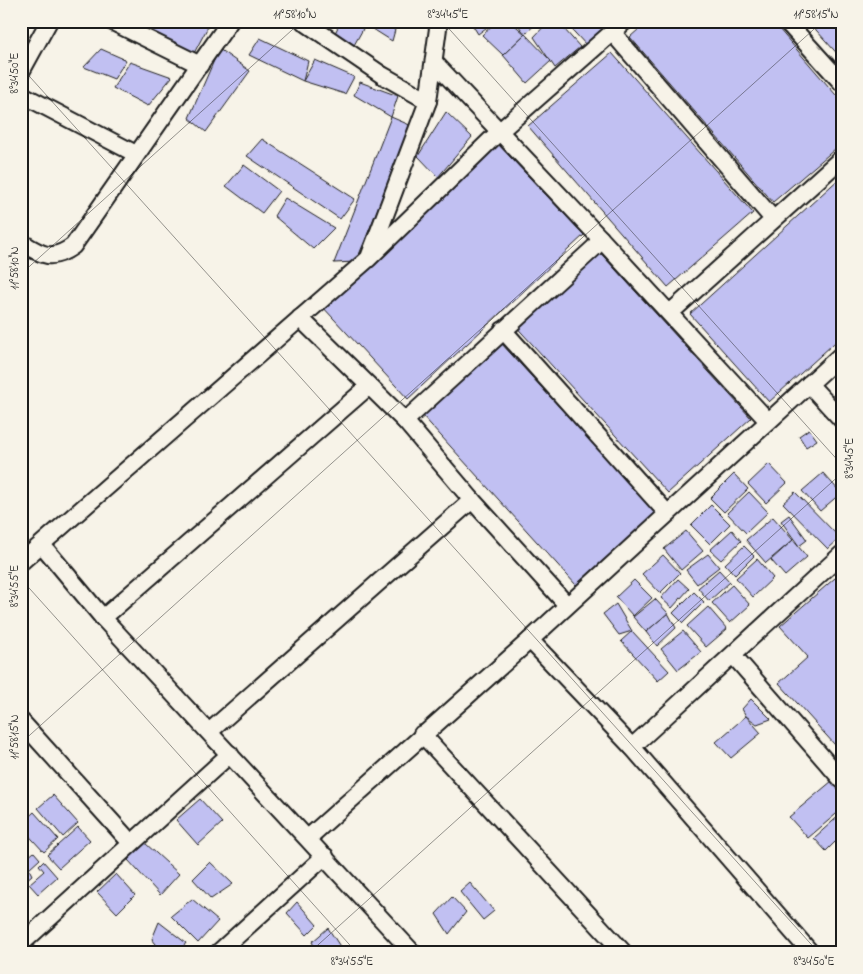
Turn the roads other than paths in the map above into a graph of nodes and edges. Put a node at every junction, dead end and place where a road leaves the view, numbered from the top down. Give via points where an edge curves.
1 (49, 21) edge
2 (111, 21) edge
3 (230, 21) edge
4 (439, 21) edge
5 (625, 21) edge
6 (786, 21) edge
7 (308, 23) edge
8 (612, 32) junction
9 (435, 63) junction
10 (200, 66) junction
11 (21, 72) edge
12 (842, 83) edge
13 (21, 94) edge
14 (428, 101) junction
15 (500, 131) junction
16 (136, 154) junction
17 (842, 158) edge
18 (773, 219) junction
19 (600, 238) junction
20 (21, 242) edge
21 (368, 259) junction
22 (670, 313) junction
23 (300, 318) junction
24 (503, 330) junction
25 (842, 354) edge
26 (809, 384) junction
27 (369, 386) junction
28 (842, 420) edge
29 (405, 421) junction
30 (768, 421) junction
31 (472, 500) junction
32 (667, 513) junction
33 (42, 546) junction
34 (21, 562) edge
35 (839, 562) edge
36 (567, 605) junction
37 (103, 618) junction
38 (530, 640) junction
39 (733, 655) junction
40 (21, 721) edge
41 (209, 732) junction
42 (422, 734) junction
43 (632, 747) junction
44 (230, 754) junction
45 (842, 780) edge
46 (308, 838) junction
47 (131, 843) junction
48 (325, 856) junction
49 (21, 944) edge
50 (218, 953) edge
51 (413, 953) edge
52 (624, 953) edge
53 (811, 953) edge

1 - 11 street
2 - 10 street
3 - 10 street
4 - 9 street
5 - 8 street
6 - 12 street
7 - 14 street via 382,75
8 - 15 street
8 - 18 street
9 - 14 street
9 - 15 street
10 - 16 street
13 - 16 street
14 - 21 street
15 - 19 street
15 - 21 street
16 - 20 street via 73,246 52,256 41,254
17 - 18 street
18 - 22 street
19 - 22 street
19 - 24 street via 595,247
21 - 23 street
22 - 30 street
23 - 27 street
23 - 33 street
24 - 29 street
24 - 32 street
25 - 26 street
26 - 28 street
26 - 30 street
27 - 29 street
27 - 37 street
29 - 31 street
30 - 32 street
31 - 36 street
31 - 41 street
32 - 36 street
33 - 34 street
33 - 37 street
35 - 39 street
36 - 38 street
37 - 41 street
38 - 42 street
38 - 43 street
39 - 43 street
39 - 45 street
40 - 47 street
41 - 44 street
42 - 46 street
42 - 52 street
43 - 53 street
44 - 46 street
44 - 47 street
46 - 48 street
47 - 49 street
48 - 50 street
48 - 51 street

